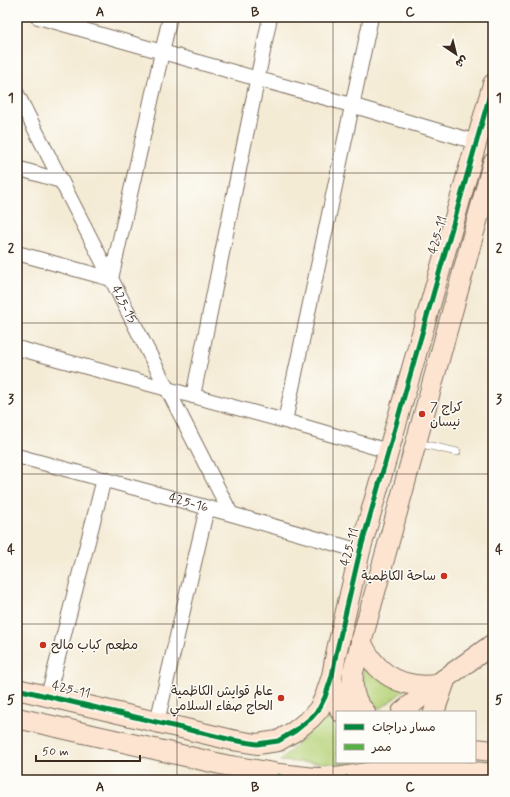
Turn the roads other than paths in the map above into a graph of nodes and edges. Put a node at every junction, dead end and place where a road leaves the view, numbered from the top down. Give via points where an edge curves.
1 (38, 17) edge
2 (170, 17) edge
3 (270, 17) edge
4 (371, 17) edge
5 (163, 52) junction
6 (256, 78) junction
7 (493, 84) edge
8 (17, 94) edge
9 (351, 105) junction
10 (476, 142) junction
11 (493, 163) edge
12 (17, 168) edge
13 (62, 181) junction
14 (17, 253) edge
15 (112, 279) junction
16 (17, 348) edge
17 (168, 389) junction
18 (193, 396) junction
19 (285, 421) junction
20 (416, 442) junction
21 (388, 451) junction
22 (457, 452) dead end
23 (17, 456) edge
24 (104, 479) junction
25 (207, 508) junction
26 (232, 514) junction
27 (360, 551) junction
28 (361, 642) junction
29 (493, 644) edge
30 (332, 676) junction
31 (441, 682) junction
32 (17, 689) edge
33 (48, 696) junction
34 (341, 711) edge
35 (364, 711) edge
36 (403, 711) edge
37 (434, 711) edge
38 (19, 719) edge
39 (157, 722) junction
40 (17, 739) edge
41 (476, 749) edge
42 (493, 751) edge
43 (412, 764) edge
44 (493, 774) edge
45 (279, 777) edge
46 (346, 778) edge

1 - 5 street
2 - 5 street
3 - 6 street
4 - 9 street
5 - 6 street
5 - 15 street
6 - 9 street
6 - 18 street
7 - 10 street, 425-11
8 - 13 street, 425-15
9 - 10 street
9 - 19 street
10 - 21 street, 425-11
11 - 20 street
12 - 13 street
13 - 15 street, 425-15
14 - 15 street
15 - 17 street, 425-15
16 - 17 street
17 - 18 street
17 - 26 street, 425-15
18 - 19 street
19 - 21 street
20 - 22 lane
20 - 28 street
21 - 27 street, 425-11
23 - 24 street, 425-16
24 - 25 street, 425-16
24 - 33 street
25 - 26 street, 425-16
25 - 39 street
26 - 27 street, 425-16
27 - 30 street, 425-11
28 - 31 street via 371,661 396,680 415,686
28 - 35 street via 352,685 354,697
29 - 31 street
30 - 34 street, 425-11
30 - 39 street, 425-11 via 319,709 300,727 278,741 257,744
31 - 36 street
31 - 37 street
32 - 33 street, 425-11
33 - 39 street, 425-11
38 - 40 lane
38 - 45 street
41 - 42 street
43 - 44 street
43 - 46 street
45 - 46 street

